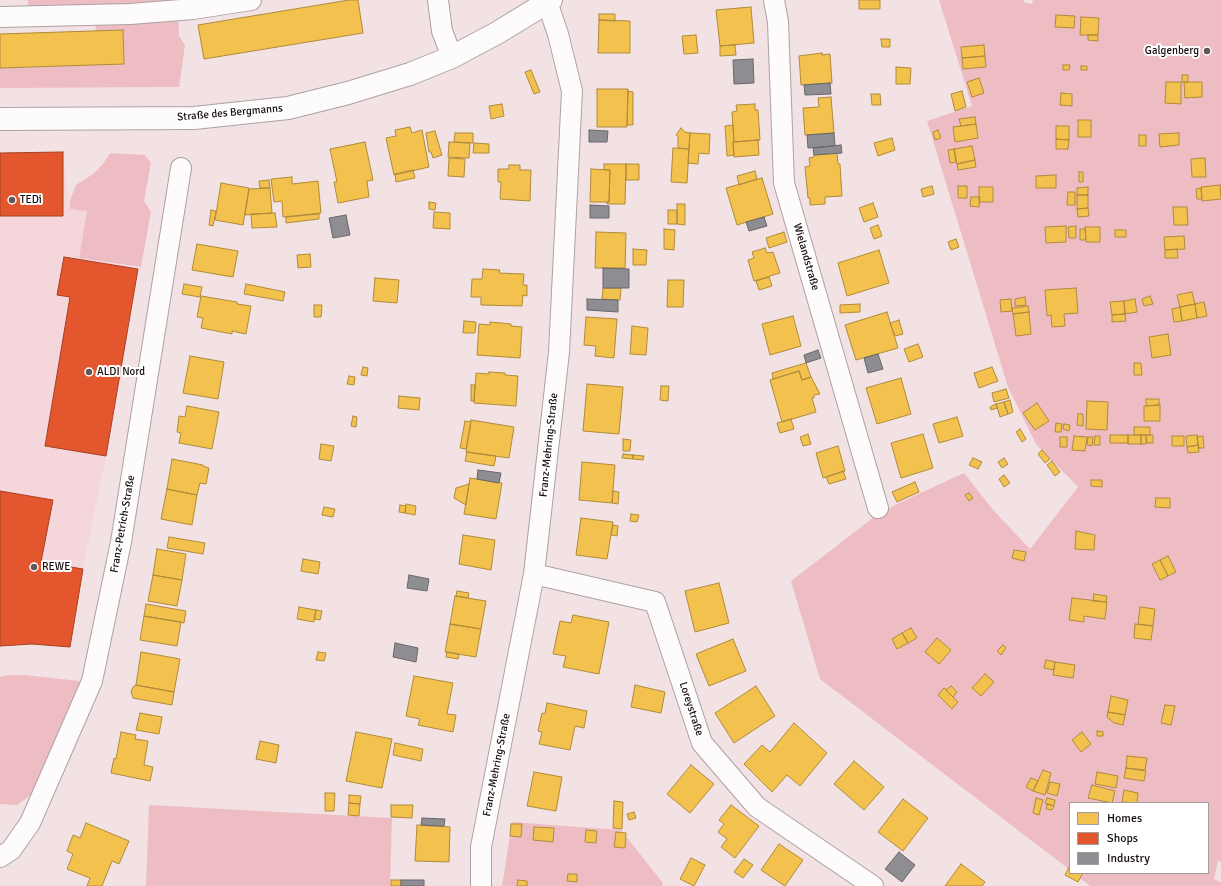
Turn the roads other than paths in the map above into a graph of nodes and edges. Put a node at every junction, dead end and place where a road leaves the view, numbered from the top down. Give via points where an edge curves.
1 (251, 0) edge
2 (438, 0) edge
3 (774, 0) edge
4 (549, 1) edge
5 (0, 17) edge
6 (452, 57) junction
7 (0, 119) edge
8 (182, 168) dead end
9 (878, 508) dead end
10 (534, 574) junction
11 (0, 857) edge
12 (481, 886) edge
13 (873, 886) edge

1 - 5 street via 193,9 130,14
2 - 6 street via 442,31
3 - 9 street, Wielandstraße via 778,22 784,183
4 - 6 main road, Straße des Bergmanns
4 - 10 street, Franz-Mehring-Straße via 572,91 559,352
6 - 7 main road, Straße des Bergmanns via 403,76 288,108 194,118
8 - 11 street, Franz-Petrich-Straße via 121,542 92,681 30,823 11,850
10 - 12 street, Franz-Mehring-Straße via 481,847
10 - 13 street, Loreystraße via 655,602 702,743 757,807

